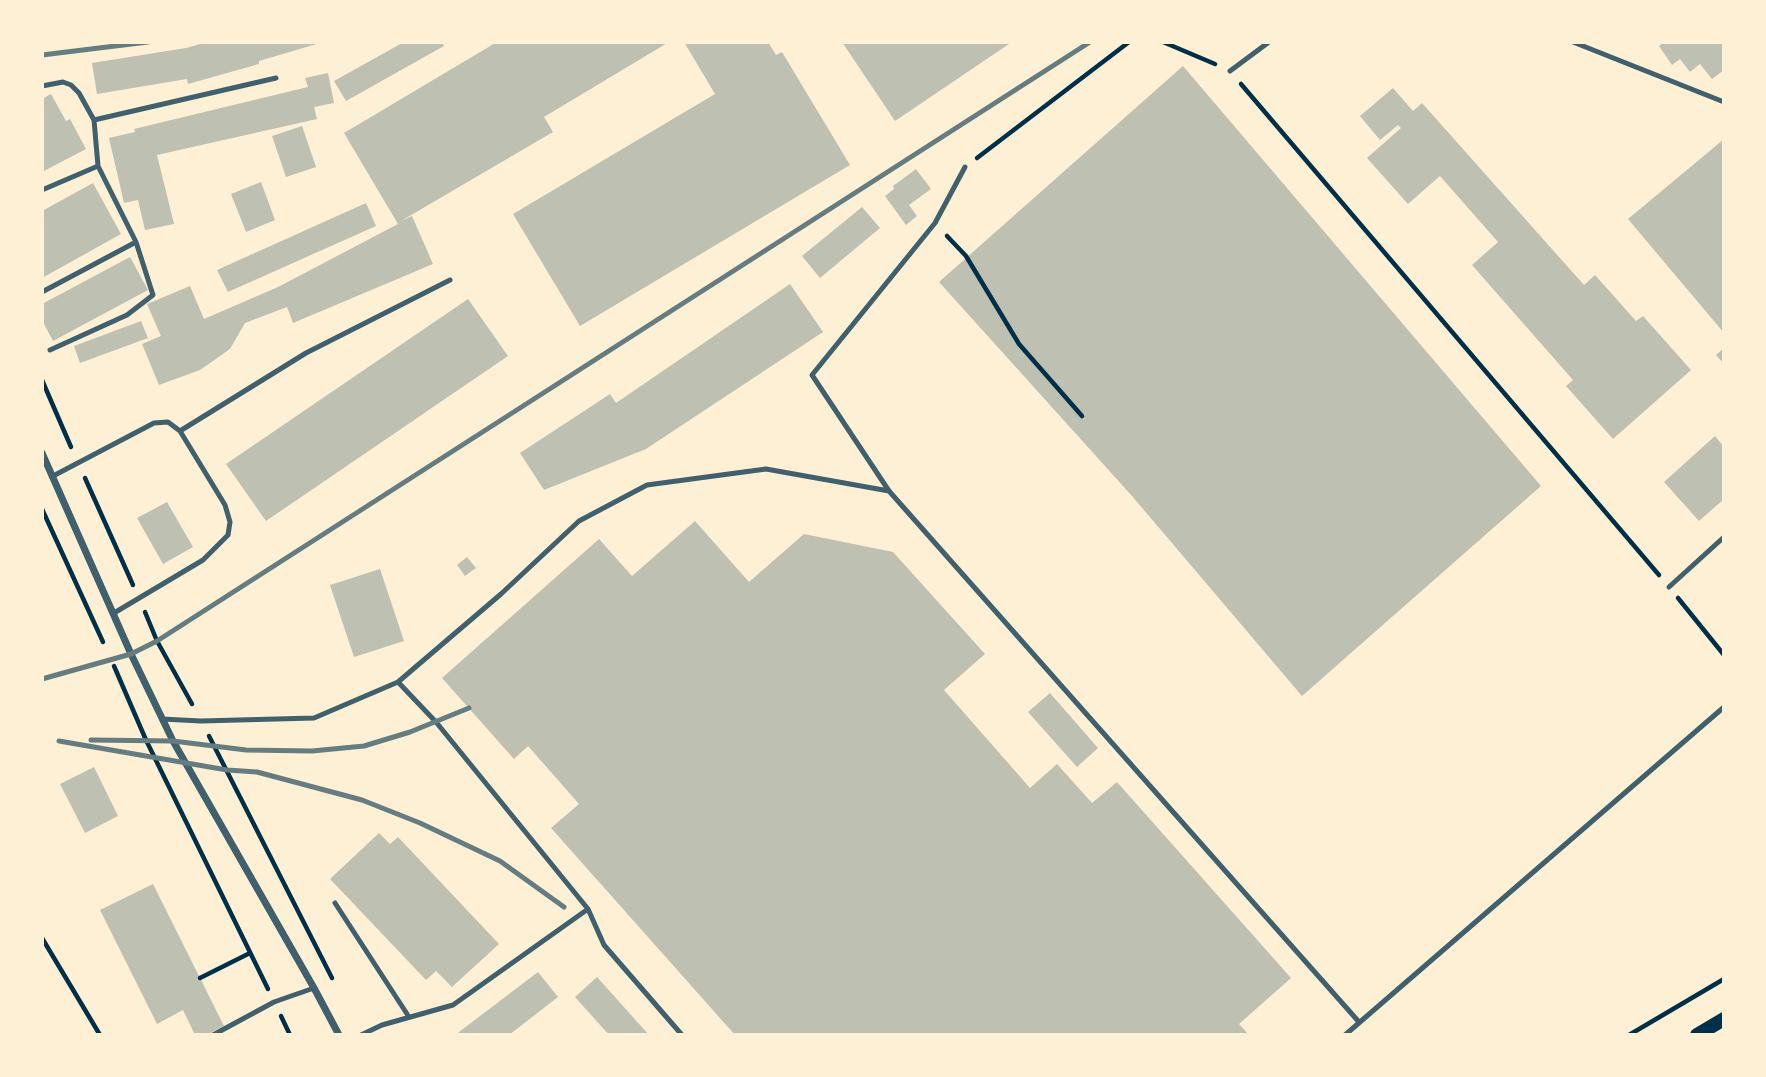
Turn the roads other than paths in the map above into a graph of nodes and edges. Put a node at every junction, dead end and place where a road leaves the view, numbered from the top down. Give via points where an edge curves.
1 (1269, 42) edge
2 (1573, 42) edge
3 (1230, 71) road end
4 (276, 78) dead end
5 (42, 86) edge
6 (1724, 102) edge
7 (94, 120) junction
8 (98, 166) junction
9 (965, 167) road end
10 (42, 190) edge
11 (136, 242) junction
12 (450, 281) dead end
13 (42, 292) edge
14 (50, 350) dead end
15 (180, 430) junction
16 (42, 453) edge
17 (52, 475) junction
18 (889, 491) junction
19 (1724, 537) edge
20 (1669, 587) road end
21 (114, 613) junction
22 (398, 682) junction
23 (1724, 707) edge
24 (162, 719) junction
25 (335, 902) dead end
26 (588, 909) junction
27 (314, 988) junction
28 (409, 1017) junction
29 (1724, 1020) edge
30 (1360, 1022) junction
31 (213, 1035) edge
32 (339, 1035) edge
33 (361, 1035) edge
34 (682, 1035) edge
35 (1345, 1035) edge
36 (1697, 1035) edge

1 - 3 lane
2 - 6 lane
4 - 7 lane
5 - 7 lane via 71,85
7 - 8 lane
8 - 10 lane
8 - 11 lane
9 - 18 lane via 935,223 812,375
11 - 13 lane
11 - 14 lane via 153,295 127,315
12 - 15 lane via 306,353
15 - 17 lane via 168,422 154,423
15 - 21 lane via 225,505 228,535 203,560
16 - 17 street
17 - 21 street
18 - 22 lane via 766,469 647,485 579,521
18 - 30 lane
19 - 20 lane
21 - 24 street
22 - 24 lane via 313,718
22 - 26 lane
23 - 30 lane
24 - 27 street
25 - 28 lane
26 - 28 lane via 453,1005
26 - 34 lane via 604,945
27 - 31 lane via 274,1002
27 - 32 street
28 - 33 lane
29 - 36 main road
30 - 35 lane

